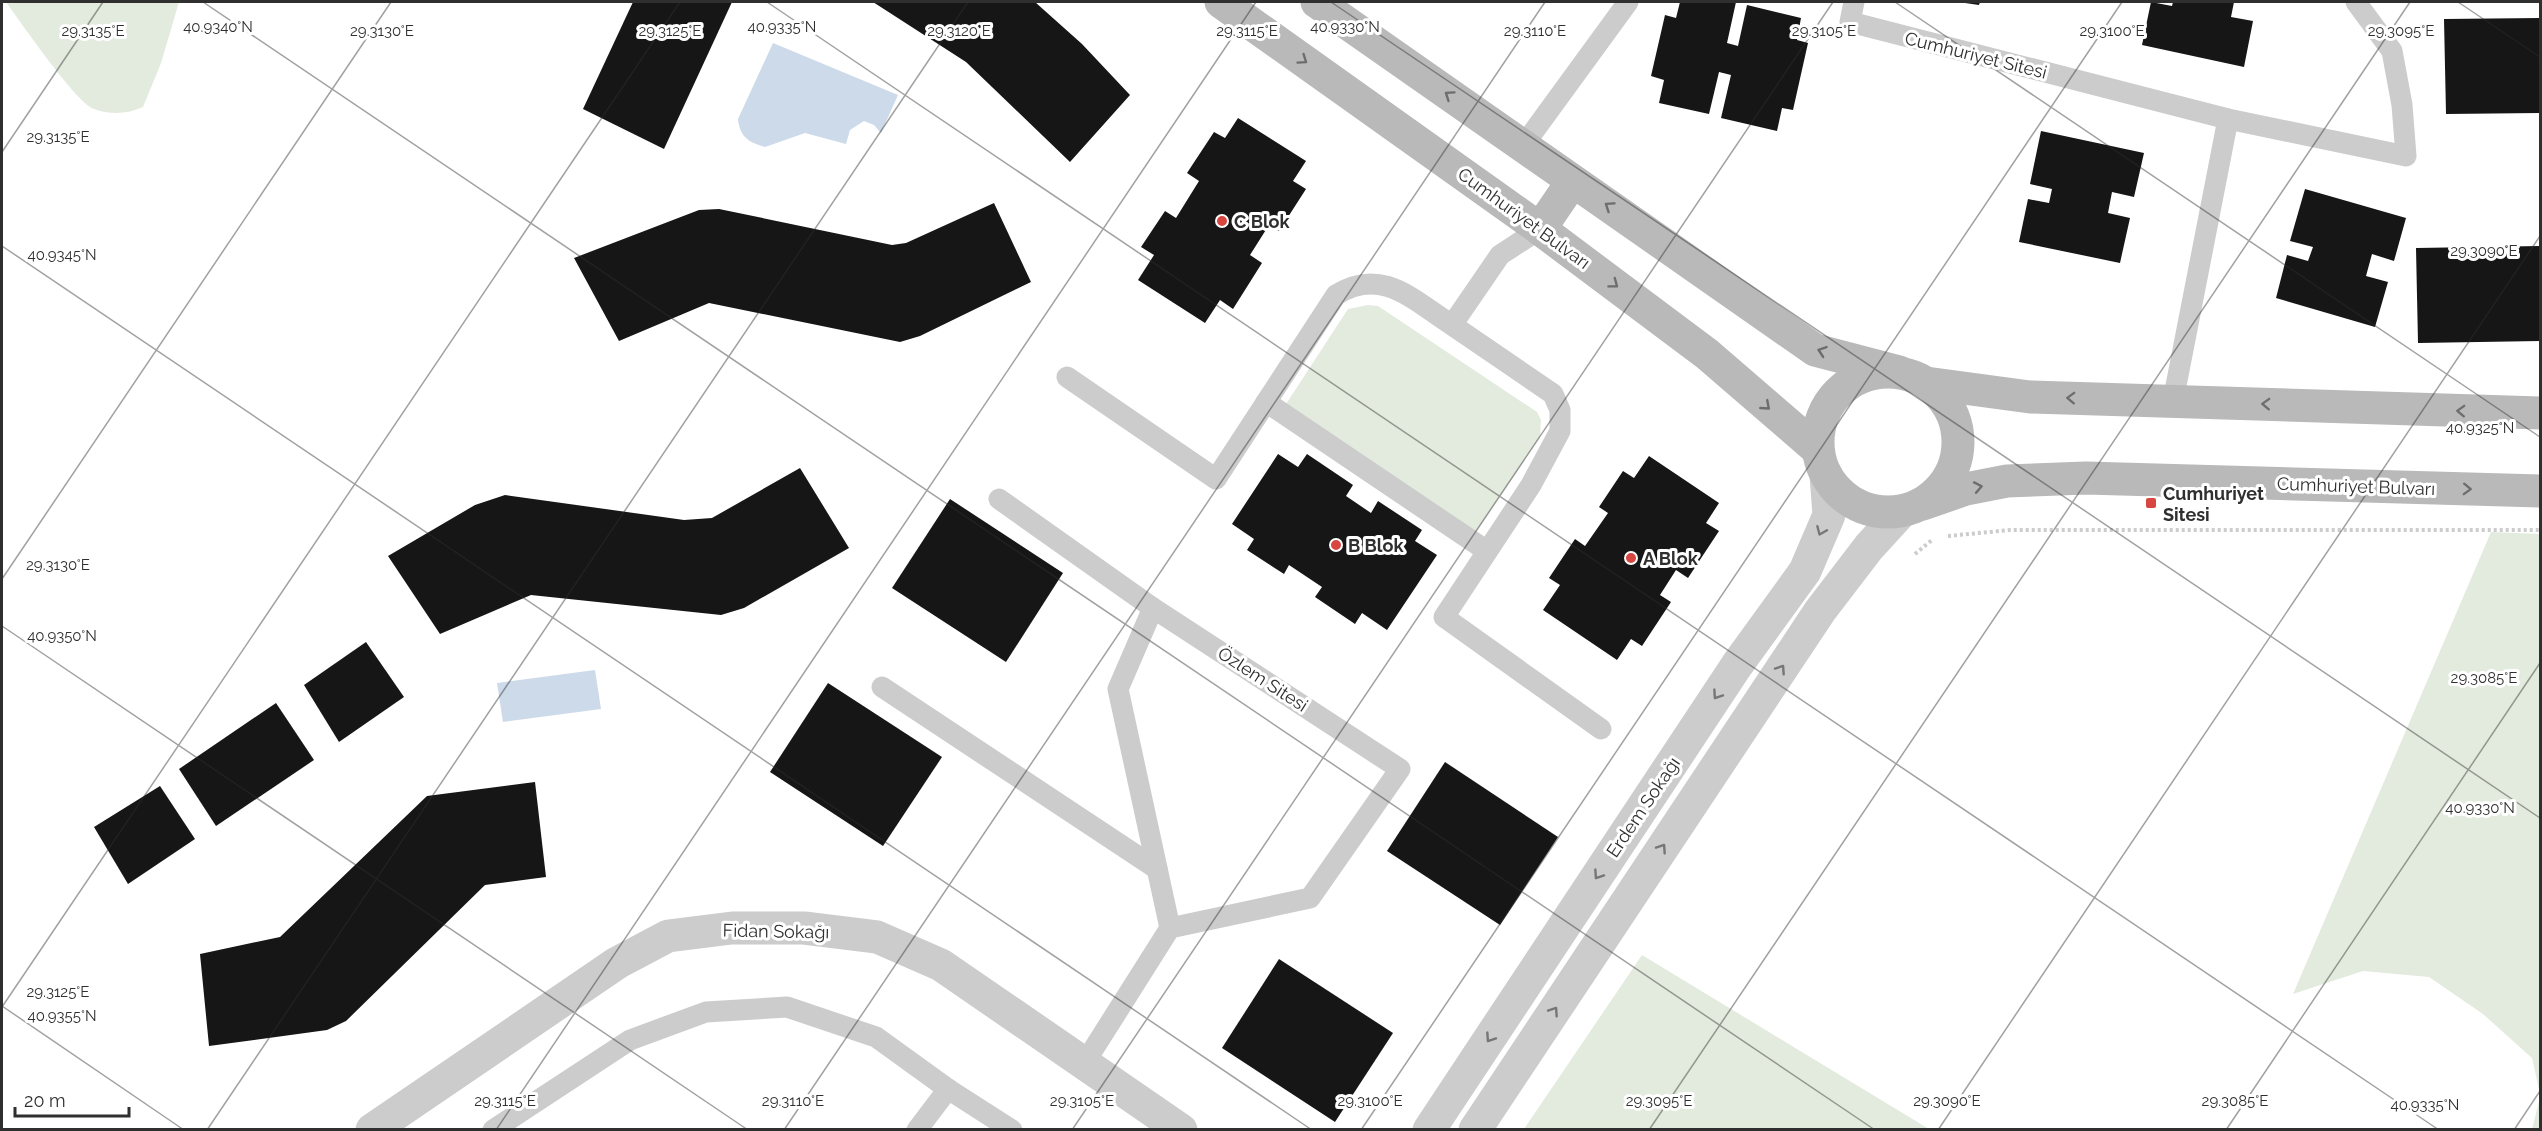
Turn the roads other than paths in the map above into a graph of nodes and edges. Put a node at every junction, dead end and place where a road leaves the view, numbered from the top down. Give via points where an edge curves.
1 (1221, 2) edge
2 (1317, 2) edge
3 (1628, 2) edge
4 (1854, 2) edge
5 (2356, 2) edge
6 (2228, 119) junction
7 (1523, 146) junction
8 (1572, 182) junction
9 (1540, 229) junction
10 (1452, 324) junction
11 (1067, 376) dead end
12 (1912, 377) junction
13 (2173, 401) junction
14 (1266, 402) junction
15 (2541, 413) edge
16 (1821, 462) junction
17 (2541, 491) edge
18 (999, 499) dead end
19 (1912, 508) junction
20 (1487, 551) junction
21 (1153, 608) junction
22 (882, 687) dead end
23 (1601, 729) dead end
24 (1157, 870) junction
25 (1170, 928) junction
26 (1084, 1064) junction
27 (948, 1089) junction
28 (372, 1130) edge
29 (493, 1130) edge
30 (917, 1130) edge
31 (1012, 1130) edge
32 (1181, 1130) edge
33 (1429, 1130) edge
34 (1475, 1130) edge

1 -> 9 street, Cumhuriyet Bulvarı
7 -> 2 street
3 - 7 lane
4 - 6 lane, Cumhuriyet Sitesi via 1850,22
5 - 6 lane, Cumhuriyet Sitesi via 2392,51 2406,156
6 - 13 lane
7 - 8 street
8 - 9 street
12 -> 8 street via 1815,350 1725,284
9 - 10 lane via 1500,255
9 -> 16 street, Cumhuriyet Bulvarı via 1707,354
10 - 14 lane via 1391,286 1353,284 1336,295
10 - 20 lane via 1553,394 1560,410 1560,431 1531,485
11 - 14 lane via 1216,479
13 -> 12 street via 2030,397
12 - 16 street via 1876,372 1856,378 1838,392 1825,410 1818,431
12 - 19 street via 1938,390 1951,408 1958,429 1959,451 1953,473 1940,491
15 -> 13 street
14 - 20 lane
16 - 19 street via 1839,493 1858,506 1879,512
16 -> 33 street, Erdem Sokağı via 1829,515 1805,571 1737,665
19 -> 17 street, Cumhuriyet Bulvarı via 1966,489 2007,482 2086,478
18 - 21 lane
34 -> 19 street via 1820,611 1869,547
20 - 23 lane via 1444,617
21 - 24 lane via 1118,689
21 - 25 lane, Özlem Sitesi via 1400,769 1310,898
22 - 24 lane
24 - 25 lane
25 - 26 lane
26 - 28 street, Fidan Sokağı via 941,965 877,937 804,928 732,928 668,936 617,963
26 - 32 street, Fidan Sokağı
27 - 29 lane via 876,1037 787,1007 706,1012 630,1040
27 - 30 lane
27 - 31 lane

